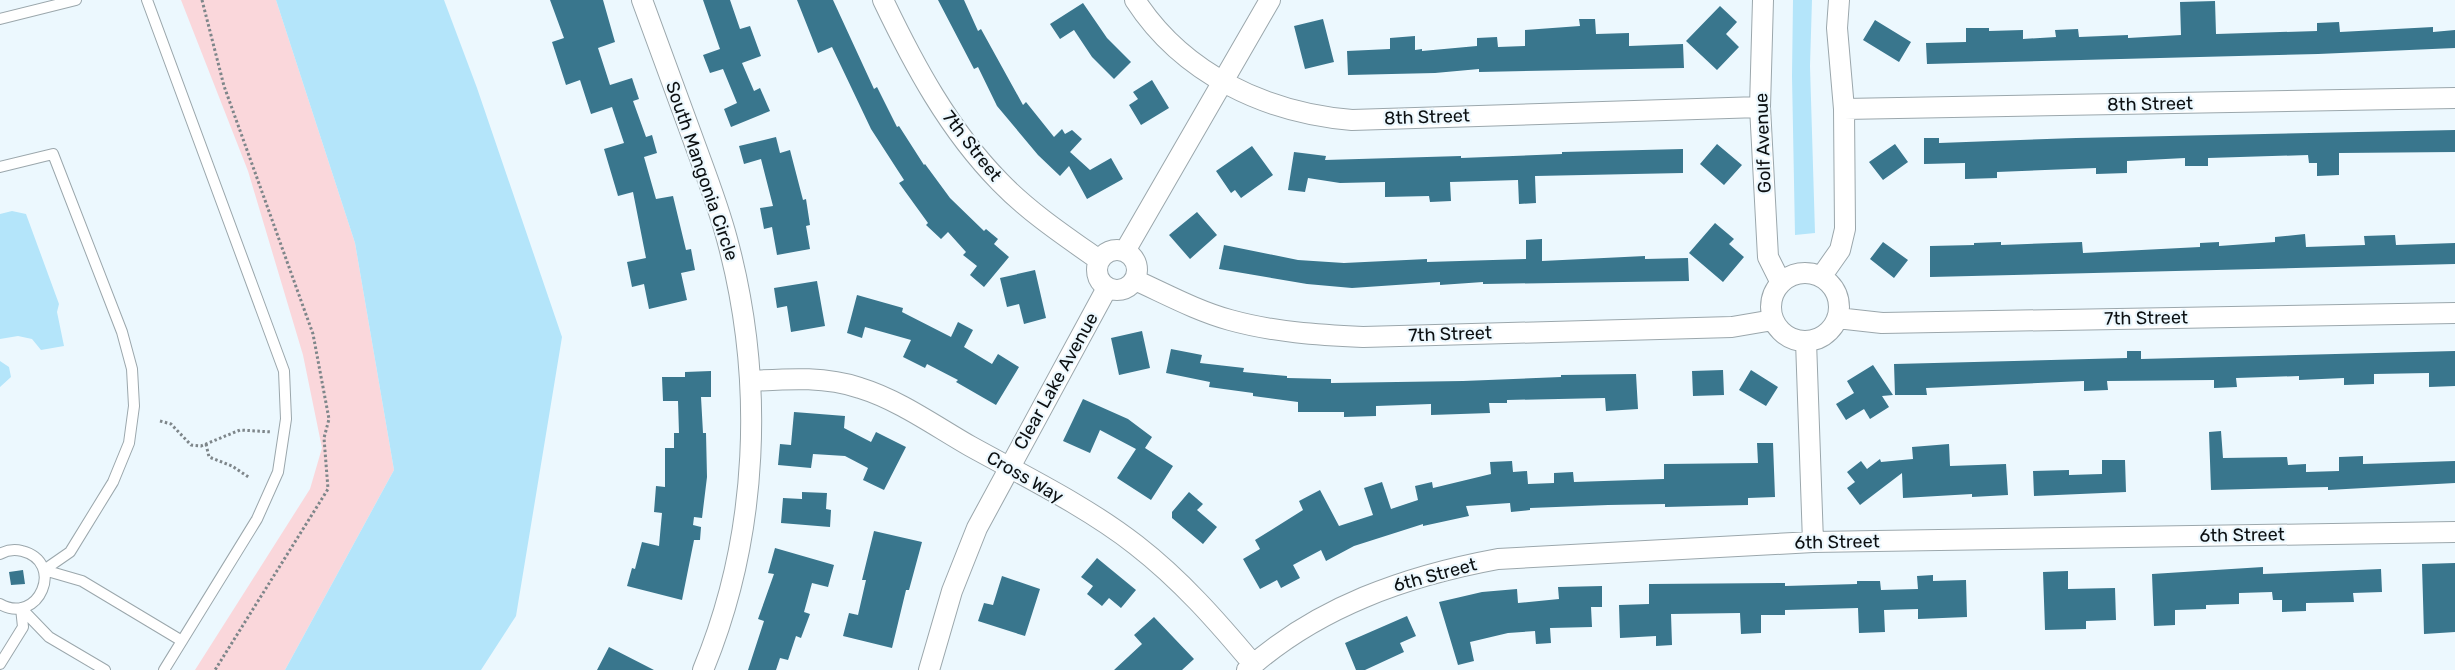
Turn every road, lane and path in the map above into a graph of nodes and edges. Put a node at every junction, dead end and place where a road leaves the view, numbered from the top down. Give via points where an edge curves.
1 (76, 0) edge
2 (147, 0) edge
3 (642, 0) edge
4 (883, 0) edge
5 (1135, 0) edge
6 (1270, 0) edge
7 (1763, 0) edge
8 (1838, 0) edge
9 (0, 19) edge
10 (1223, 81) junction
11 (2455, 98) edge
12 (1760, 107) junction
13 (1844, 109) junction
14 (0, 167) edge
15 (1125, 251) junction
16 (1099, 260) junction
17 (1821, 277) junction
18 (1135, 280) junction
19 (1781, 283) junction
20 (1107, 288) junction
21 (2455, 313) edge
22 (1837, 318) junction
23 (1773, 320) junction
24 (1806, 341) junction
25 (751, 381) junction
26 (160, 421) dead end
27 (274, 432) dead end
28 (206, 444) junction
29 (1008, 467) junction
30 (250, 478) dead end
31 (2455, 532) edge
32 (1813, 542) junction
33 (0, 554) edge
34 (44, 570) junction
35 (0, 604) edge
36 (21, 608) junction
37 (182, 641) junction
38 (0, 664) edge
39 (1250, 667) edge
40 (104, 670) edge
41 (164, 670) edge
42 (703, 670) edge
43 (928, 670) edge

1 - 9 lane
2 - 37 lane via 284,371 286,419 278,472 257,519
3 - 25 street, South Mangonia Circle via 727,239 739,290
4 - 16 street, 7th Street via 933,96 980,161 1041,218
5 - 10 street, 8th Street via 1164,37 1192,62
6 - 10 street
7 - 12 street, Golf Avenue
8 - 13 street via 1837,28
10 - 12 street, 8th Street via 1244,94 1278,107 1352,120
10 - 15 street
11 - 13 street, 8th Street
12 - 19 street, Golf Avenue via 1768,257
13 - 17 street via 1844,230 1840,250
14 - 34 lane via 53,154 122,332 132,369 134,406 129,443 113,482 70,552
15 - 16 street via 1113,250
15 - 18 street via 1136,263
16 - 20 street via 1098,279
17 - 19 street via 1800,274
17 - 22 street via 1834,290 1839,309
18 - 20 street via 1119,290
18 - 23 street, 7th Street via 1190,306 1230,320 1332,336 1722,327
19 - 23 street via 1772,300
20 - 29 street, Clear Lake Avenue
21 - 22 street, 7th Street via 1882,323
22 - 24 street via 1825,334
23 - 24 street via 1786,335
24 - 32 street
25 - 29 street, Cross Way via 804,378 859,388 886,398
25 - 42 street, South Mangonia Circle via 747,500 726,603
26 - 28 path via 171,424 191,445
27 - 28 path via 240,430
28 - 30 path via 209,458 232,466
29 - 39 street, Cross Way via 1136,545 1214,617
29 - 43 street, Clear Lake Avenue via 977,528 952,591
31 - 32 street, 6th Street
32 - 39 street, 6th Street via 1531,556 1449,568 1401,582 1354,601 1283,642
33 - 34 lane via 11,550 27,552 40,562
34 - 36 lane via 41,594
34 - 37 lane via 82,581
35 - 36 lane
36 - 38 lane via 23,627
36 - 40 lane via 49,637
37 - 41 lane

